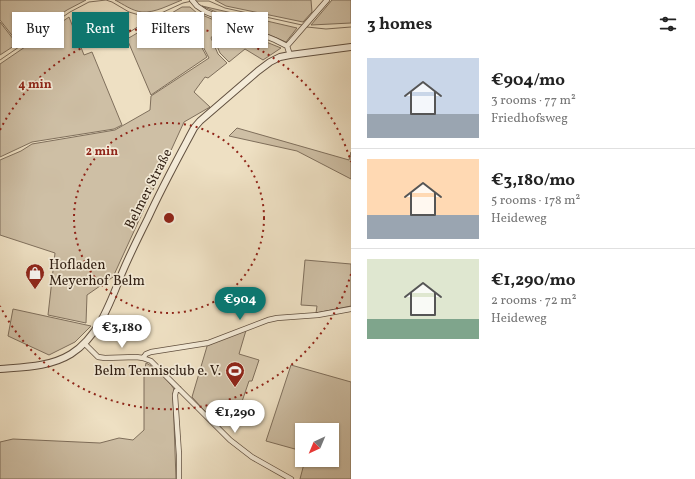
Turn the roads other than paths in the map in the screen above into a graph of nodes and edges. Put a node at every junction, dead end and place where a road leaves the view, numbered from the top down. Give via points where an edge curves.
1 (192, 0) edge
2 (327, 0) edge
3 (287, 46) junction
4 (351, 47) edge
5 (290, 55) junction
6 (351, 309) edge
7 (84, 343) junction
8 (144, 358) junction
9 (0, 369) edge
10 (180, 388) junction
11 (179, 479) edge
12 (291, 479) edge

1 - 3 street via 206,12
2 - 3 street
3 - 5 street
4 - 5 street, Belmer Straße
5 - 7 street, Belmer Straße via 280,57 258,71 194,128 148,216 100,323
6 - 8 street via 268,320 208,343 151,352
7 - 8 street via 98,357
7 - 9 street, Belmer Straße via 69,355 50,363
8 - 10 street via 151,361
10 - 11 street via 175,395
10 - 12 street via 231,442

